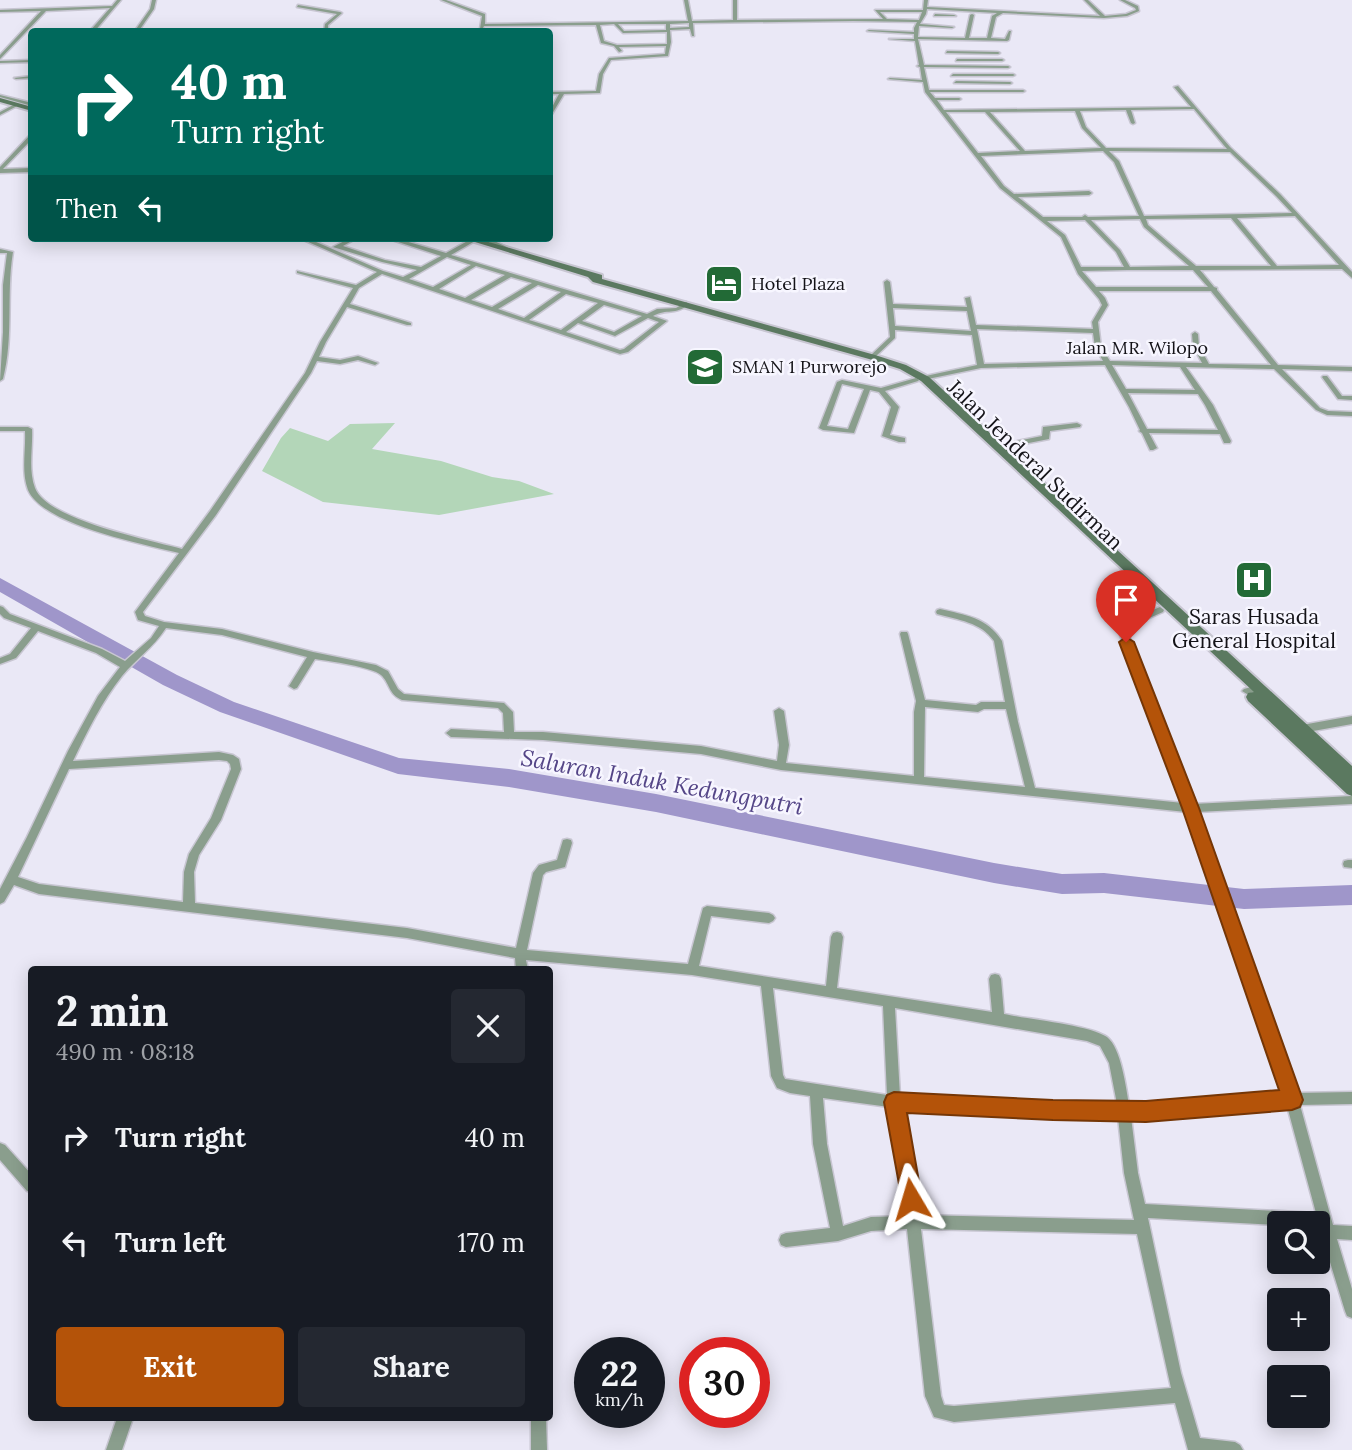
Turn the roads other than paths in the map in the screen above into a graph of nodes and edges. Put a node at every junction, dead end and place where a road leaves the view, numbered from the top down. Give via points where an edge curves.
1 (119, 0) edge
2 (154, 0) edge
3 (443, 0) edge
4 (686, 0) edge
5 (735, 0) edge
6 (926, 0) edge
7 (1086, 0) edge
8 (1122, 0) edge
9 (1132, 1) edge
10 (298, 6) dead end
11 (114, 7) junction
12 (44, 10) junction
13 (0, 11) edge
14 (1004, 11) junction
15 (972, 15) junction
16 (994, 16) junction
17 (1104, 17) junction
18 (883, 18) junction
19 (953, 18) junction
20 (853, 19) junction
21 (936, 20) dead end
22 (692, 21) junction
23 (735, 21) junction
24 (668, 22) junction
25 (598, 23) junction
26 (615, 23) junction
27 (920, 24) junction
28 (483, 25) junction
29 (95, 28) edge
30 (139, 28) edge
31 (326, 28) edge
32 (482, 28) edge
33 (692, 28) junction
34 (669, 30) junction
35 (869, 31) dead end
36 (932, 32) dead end
37 (1010, 32) dead end
38 (693, 35) dead end
39 (891, 38) dead end
40 (948, 39) junction
41 (968, 40) junction
42 (989, 40) junction
43 (668, 45) junction
44 (617, 46) junction
45 (1012, 46) dead end
46 (3, 51) edge
47 (947, 52) junction
48 (998, 53) dead end
49 (626, 58) junction
50 (0, 60) edge
51 (1002, 60) dead end
52 (28, 61) edge
53 (919, 62) junction
54 (949, 63) junction
55 (1008, 67) dead end
56 (953, 75) junction
57 (1013, 75) dead end
58 (28, 77) edge
59 (16, 78) dead end
60 (890, 79) dead end
61 (923, 81) junction
62 (956, 82) junction
63 (1010, 83) dead end
64 (1176, 87) dead end
65 (927, 90) junction
66 (959, 91) junction
67 (1023, 92) dead end
68 (553, 93) edge
69 (562, 93) junction
70 (0, 98) edge
71 (933, 99) junction
72 (959, 99) dead end
73 (17, 105) junction
74 (28, 106) edge
75 (28, 106) edge
76 (1195, 108) junction
77 (553, 109) edge
78 (1128, 109) junction
79 (986, 110) junction
80 (1077, 110) junction
81 (942, 111) junction
82 (0, 114) edge
83 (1133, 123) dead end
84 (28, 140) edge
85 (1104, 149) junction
86 (1231, 151) junction
87 (1024, 153) junction
88 (976, 155) junction
89 (10, 157) junction
90 (0, 158) edge
91 (28, 170) edge
92 (0, 171) edge
93 (1089, 193) dead end
94 (1012, 196) junction
95 (1294, 215) junction
96 (1233, 216) junction
97 (1085, 217) junction
98 (1044, 219) junction
99 (1141, 219) junction
100 (312, 242) edge
101 (346, 242) edge
102 (401, 242) edge
103 (469, 242) edge
104 (484, 242) edge
105 (338, 246) junction
106 (330, 250) junction
107 (0, 251) edge
108 (444, 256) junction
109 (475, 264) junction
110 (1275, 267) junction
111 (1343, 267) junction
112 (421, 269) junction
113 (1078, 269) junction
114 (1128, 269) junction
115 (1196, 269) junction
116 (299, 272) dead end
117 (381, 272) junction
118 (509, 275) junction
119 (1352, 276) edge
120 (403, 280) junction
121 (887, 282) dead end
122 (537, 283) junction
123 (357, 288) junction
124 (1094, 289) junction
125 (1215, 289) junction
126 (433, 290) junction
127 (566, 291) junction
128 (968, 298) dead end
129 (466, 301) junction
130 (604, 302) junction
131 (683, 303) junction
132 (346, 305) junction
133 (891, 306) junction
134 (494, 309) junction
135 (969, 309) junction
136 (718, 313) junction
137 (649, 315) junction
138 (526, 319) junction
139 (577, 321) junction
140 (409, 324) dead end
141 (892, 328) junction
142 (974, 330) junction
143 (563, 331) junction
144 (1095, 331) junction
145 (1195, 334) dead end
146 (872, 357) junction
147 (315, 359) junction
148 (375, 363) dead end
149 (1105, 363) junction
150 (1181, 364) junction
151 (1206, 364) junction
152 (981, 366) junction
153 (1275, 366) junction
154 (1352, 369) edge
155 (913, 375) junction
156 (1325, 377) dead end
157 (0, 379) edge
158 (868, 387) junction
159 (881, 390) junction
160 (1123, 391) junction
161 (1199, 392) junction
162 (1340, 398) junction
163 (1352, 398) edge
164 (1352, 414) edge
165 (1077, 425) dead end
166 (0, 429) edge
167 (1143, 431) junction
168 (1222, 432) junction
169 (902, 440) dead end
170 (1227, 441) dead end
171 (998, 447) junction
172 (1153, 448) dead end
173 (1022, 474) junction
174 (1102, 550) junction
175 (184, 552) junction
176 (0, 609) edge
177 (1160, 610) junction
178 (940, 612) dead end
179 (164, 625) junction
180 (37, 627) junction
181 (904, 634) dead end
182 (1196, 638) junction
183 (313, 655) junction
184 (0, 661) edge
185 (125, 666) junction
186 (294, 686) dead end
187 (1252, 690) junction
188 (921, 703) junction
189 (1011, 706) junction
190 (779, 711) dead end
191 (1352, 720) edge
192 (1302, 729) junction
193 (450, 733) dead end
194 (509, 736) junction
195 (66, 765) junction
196 (781, 766) junction
197 (1352, 775) edge
198 (919, 778) junction
199 (1352, 790) edge
200 (1031, 791) junction
201 (1352, 800) edge
202 (1190, 808) junction
203 (567, 843) dead end
204 (10, 879) junction
205 (0, 900) edge
206 (189, 907) junction
207 (769, 918) dead end
208 (837, 937) dead end
209 (520, 954) junction
210 (522, 966) edge
211 (692, 970) junction
212 (995, 979) dead end
213 (766, 981) junction
214 (831, 993) junction
215 (889, 1001) junction
216 (998, 1019) junction
217 (816, 1091) junction
218 (1352, 1098) edge
219 (1292, 1100) junction
220 (894, 1102) junction
221 (1124, 1109) junction
222 (0, 1150) edge
223 (28, 1182) edge
224 (1322, 1211) edge
225 (1140, 1212) junction
226 (913, 1222) junction
227 (1267, 1222) edge
228 (1143, 1227) junction
229 (1330, 1227) edge
230 (1352, 1233) edge
231 (838, 1234) junction
232 (1330, 1239) edge
233 (786, 1240) dead end
234 (1352, 1311) edge
235 (1180, 1395) junction
236 (124, 1421) edge
237 (539, 1421) edge
238 (1196, 1448) edge
239 (114, 1450) edge
240 (539, 1450) edge
241 (1235, 1450) edge

1 - 11 street
2 - 30 street
3 - 28 street via 481,13
4 - 22 street
5 - 23 street
6 - 27 street
7 - 17 street
8 - 9 street
9 - 17 street via 1138,8 1133,14
10 - 31 street via 340,13
11 - 12 street
11 - 29 street
12 - 13 street
12 - 46 street
14 - 16 street
14 - 17 street
14 - 19 street
15 - 16 street
15 - 19 street
15 - 41 street
16 - 42 street
18 - 20 street
18 - 27 street
18 - 27 street via 877,10
19 - 21 street
19 - 27 street
19 - 27 street
19 - 40 street
20 - 23 street
20 - 27 street via 856,25
22 - 23 street
22 - 24 street
22 - 33 street
24 - 26 street
24 - 34 street
25 - 26 street
25 - 28 street
25 - 44 street via 602,42
26 - 34 street via 623,32
27 - 35 street
27 - 39 street
27 - 40 street
27 - 53 street
28 - 32 street
33 - 34 street
33 - 38 street
34 - 43 street
36 - 40 street
37 - 42 street via 1008,40
40 - 41 street
40 - 45 street
40 - 47 street
41 - 42 street
43 - 44 street
43 - 49 street via 667,55
44 - 49 street
46 - 50 street
47 - 48 street
47 - 54 street
49 - 69 street via 610,60 601,74 599,91
50 - 52 street
51 - 54 street
53 - 54 street
53 - 61 street
54 - 55 street
54 - 56 street
56 - 57 street
56 - 62 street
58 - 59 street
60 - 61 street
61 - 65 street
62 - 63 street
62 - 66 street
64 - 76 street
65 - 66 street
65 - 71 street
66 - 67 street
68 - 69 street
69 - 77 street
70 - 73 main road
70 - 74 street
71 - 72 street
71 - 81 street
73 - 75 main road
73 - 82 street
76 - 78 street
76 - 86 street
78 - 80 street
78 - 83 street
79 - 80 street
79 - 81 street
79 - 87 street
80 - 85 street via 1084,127
81 - 88 street
84 - 89 street
85 - 86 street
85 - 87 street
85 - 99 street via 1118,165
86 - 95 street
87 - 88 street
88 - 94 street
89 - 90 street
89 - 92 street
91 - 92 street
93 - 94 street
94 - 98 street
95 - 96 street
95 - 111 street
96 - 99 street
96 - 110 street
97 - 98 street
97 - 99 street
97 - 114 street via 1118,251
98 - 113 street via 1068,242
99 - 115 street
100 - 106 street
101 - 105 street
102 - 108 street
103 - 108 street
104 - 131 main road
105 - 106 street
105 - 112 street
106 - 117 street
107 - 157 street via 10,252 3,283 6,327
108 - 109 street
108 - 112 street
109 - 118 street
109 - 126 street
110 - 111 street
110 - 115 street
111 - 119 street
112 - 120 street
113 - 114 street
113 - 124 street
114 - 115 street
115 - 125 street
116 - 123 street
117 - 120 street
117 - 123 street
118 - 122 street
118 - 129 street
120 - 126 street
121 - 133 street
122 - 127 street
122 - 134 street
123 - 132 street
124 - 125 street
124 - 144 street via 1105,305
125 - 153 street
126 - 129 street
127 - 130 street
127 - 138 street
128 - 135 street
129 - 134 street
130 - 137 street
130 - 139 street
131 - 136 main road
131 - 137 street via 678,309
132 - 140 street
132 - 147 street
133 - 135 street
133 - 141 street
134 - 138 street
135 - 142 street
136 - 146 main road
136 - 155 main road
137 - 139 street via 615,334
137 - 143 street via 664,321 624,352
138 - 143 street
139 - 143 street
141 - 142 street
141 - 146 street via 893,337
142 - 144 street
142 - 152 street
144 - 149 street
145 - 151 street
146 - 155 main road
147 - 148 street via 340,362 358,358
147 - 175 street
149 - 150 street, Jalan MR. Wilopo
149 - 152 street, Jalan MR. Wilopo
149 - 160 street
150 - 151 street, Jalan MR. Wilopo
150 - 161 street
151 - 153 street, Jalan MR. Wilopo
152 - 155 street, Jalan MR. Wilopo
153 - 154 street, Jalan MR. Wilopo
153 - 164 street via 1320,411
155 - 159 street, Jalan MR. Wilopo
155 - 171 main road, Jalan Jenderal Sudirman
155 - 173 main road, Jalan Jenderal Sudirman
156 - 162 street
158 - 158 street via 852,431 823,428 839,383
158 - 159 street
159 - 169 street via 895,407 887,436
160 - 161 street
160 - 167 street
161 - 168 street
162 - 163 street
162 - 164 street
165 - 171 street via 1046,429 1046,437
166 - 175 street via 28,429 33,492 51,510 71,520
167 - 168 street
167 - 172 street
168 - 170 street
171 - 173 main road, Jalan Jenderal Sudirman
173 - 174 main road, Jalan Jenderal Sudirman
174 - 177 main road, Jalan Jenderal Sudirman
174 - 182 main road, Jalan Jenderal Sudirman
175 - 179 street via 139,612 141,618
176 - 180 street
177 - 182 main road, Jalan Jenderal Sudirman
177 - 202 street via 1135,621 1124,635
178 - 189 street via 980,623 993,632
179 - 183 street via 222,632
179 - 185 street
180 - 184 street via 13,656
180 - 185 street via 99,650
181 - 188 street
182 - 187 main road, Jalan Jenderal Sudirman
183 - 186 street
183 - 194 street via 373,667 385,673 402,697 501,705 508,712
185 - 195 street
187 - 192 main road, Jalan Jenderal Sudirman
187 - 199 main road, Jalan Jenderal Sudirman
188 - 189 street via 978,709 981,705
188 - 198 street
189 - 200 street
190 - 196 street via 784,745
191 - 192 street
192 - 197 main road, Jalan Jenderal Sudirman
193 - 194 street
194 - 196 street via 701,750
195 - 204 street
195 - 206 street via 219,757 234,762 236,769 216,820 194,854
196 - 198 street
198 - 200 street
200 - 202 street
201 - 202 street
202 - 219 street
203 - 209 street via 561,864 538,873
204 - 205 street
204 - 206 street via 39,889
206 - 209 street via 407,933
207 - 211 street via 707,911
208 - 214 street
209 - 210 street
209 - 211 street
211 - 213 street
212 - 216 street
213 - 214 street
213 - 217 street via 777,1076 786,1086
214 - 215 street
215 - 216 street
215 - 220 street
216 - 221 street via 1104,1042 1115,1062
217 - 220 street
217 - 231 street via 820,1144
218 - 219 street
219 - 221 street
219 - 224 street
220 - 221 street
220 - 226 street
221 - 225 street
222 - 223 street
225 - 227 street
225 - 228 street
226 - 228 street
226 - 231 street via 871,1224
226 - 235 street via 933,1396 939,1412
228 - 235 street
229 - 230 street
231 - 233 street
232 - 234 street
235 - 238 street
236 - 239 street
237 - 240 street
238 - 241 street

